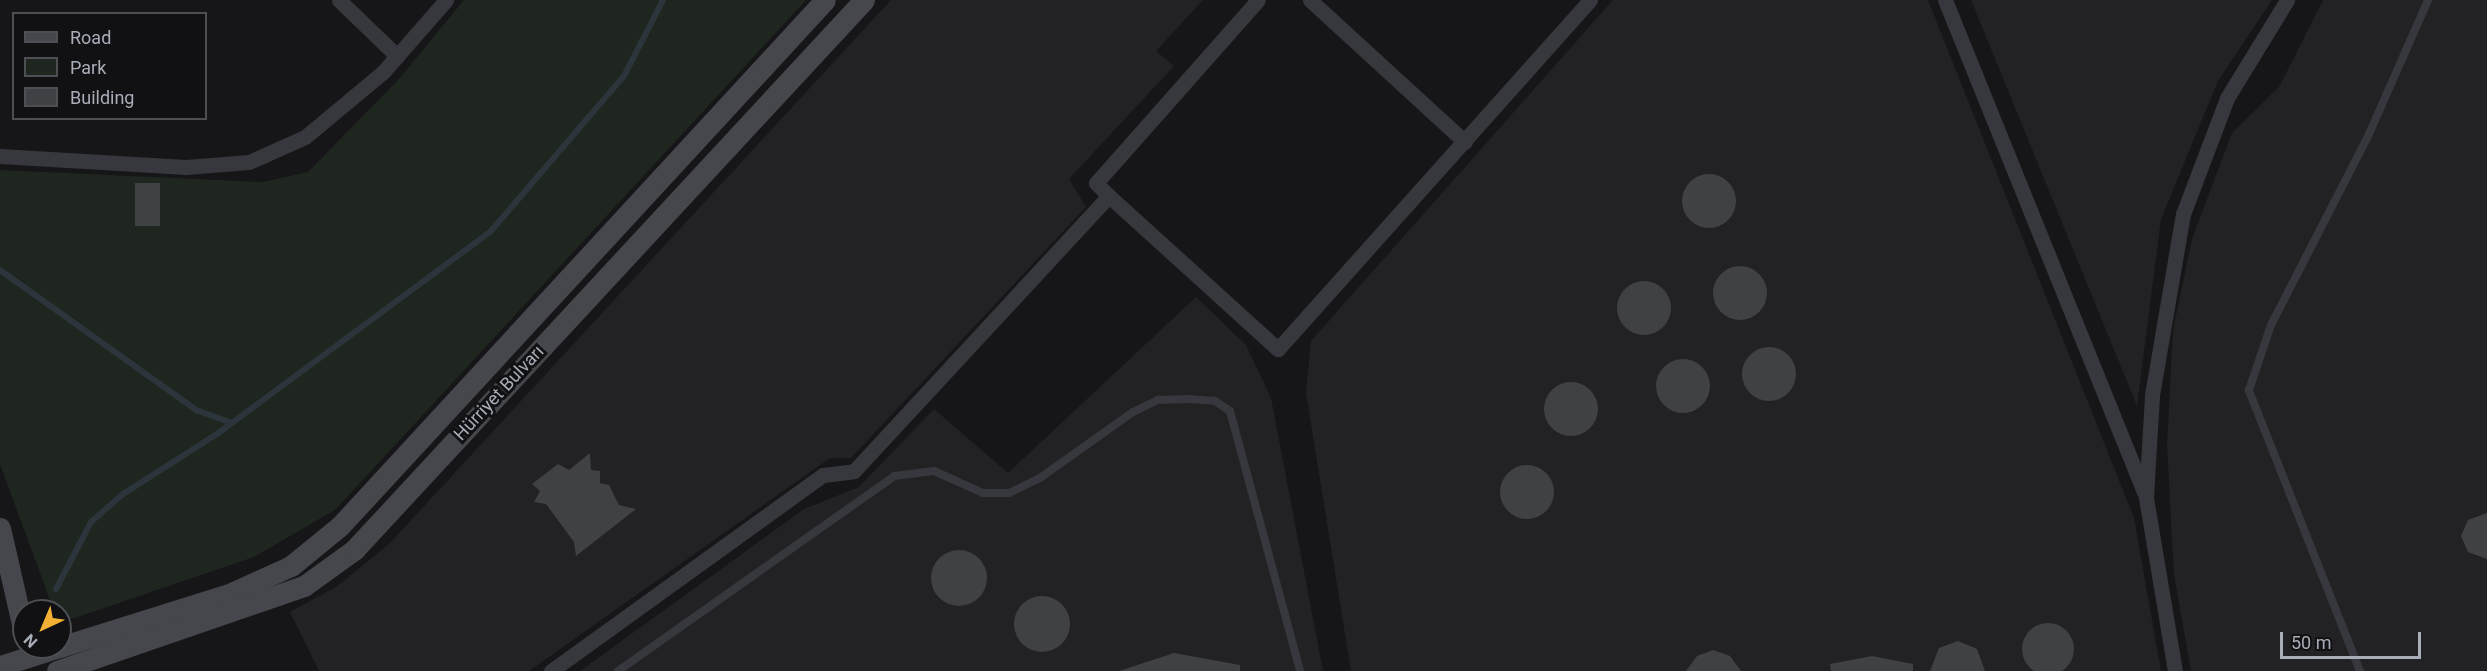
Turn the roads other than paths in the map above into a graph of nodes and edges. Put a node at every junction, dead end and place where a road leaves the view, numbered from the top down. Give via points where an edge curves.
1 (339, 0) edge
2 (446, 0) edge
3 (825, 0) edge
4 (864, 0) edge
5 (1258, 0) edge
6 (1310, 0) edge
7 (1590, 0) edge
8 (1945, 0) edge
9 (2287, 0) edge
10 (2428, 0) edge
11 (397, 56) junction
12 (1465, 142) junction
13 (0, 156) edge
14 (1109, 196) junction
15 (2146, 497) junction
16 (0, 528) edge
17 (6, 561) edge
18 (16, 599) edge
19 (72, 643) edge
20 (28, 659) edge
21 (0, 666) edge
22 (57, 671) edge
23 (552, 671) edge
24 (618, 671) edge
25 (1300, 671) edge
26 (2175, 671) edge
27 (2360, 671) edge

1 - 11 street
2 - 11 street
3 - 19 main road, Hürriyet Bulvarı via 340,526 291,566 230,594
4 - 22 main road, Hürriyet Bulvarı via 354,550 304,586
5 - 14 street via 1096,183
6 - 12 street
7 - 12 street
8 - 15 street
9 - 15 street via 2227,98 2183,214 2152,394
10 - 27 lane via 2369,134 2271,326 2249,390
11 - 13 street via 305,137 249,162 186,167
12 - 14 street via 1278,349
14 - 23 street via 854,471 823,474
15 - 26 street
16 - 17 main road
17 - 18 main road
20 - 21 main road, Hürriyet Bulvarı
24 - 25 lane via 894,476 934,471 983,493 1009,493 1040,478 1133,412 1158,400 1188,399 1215,401 1230,411

